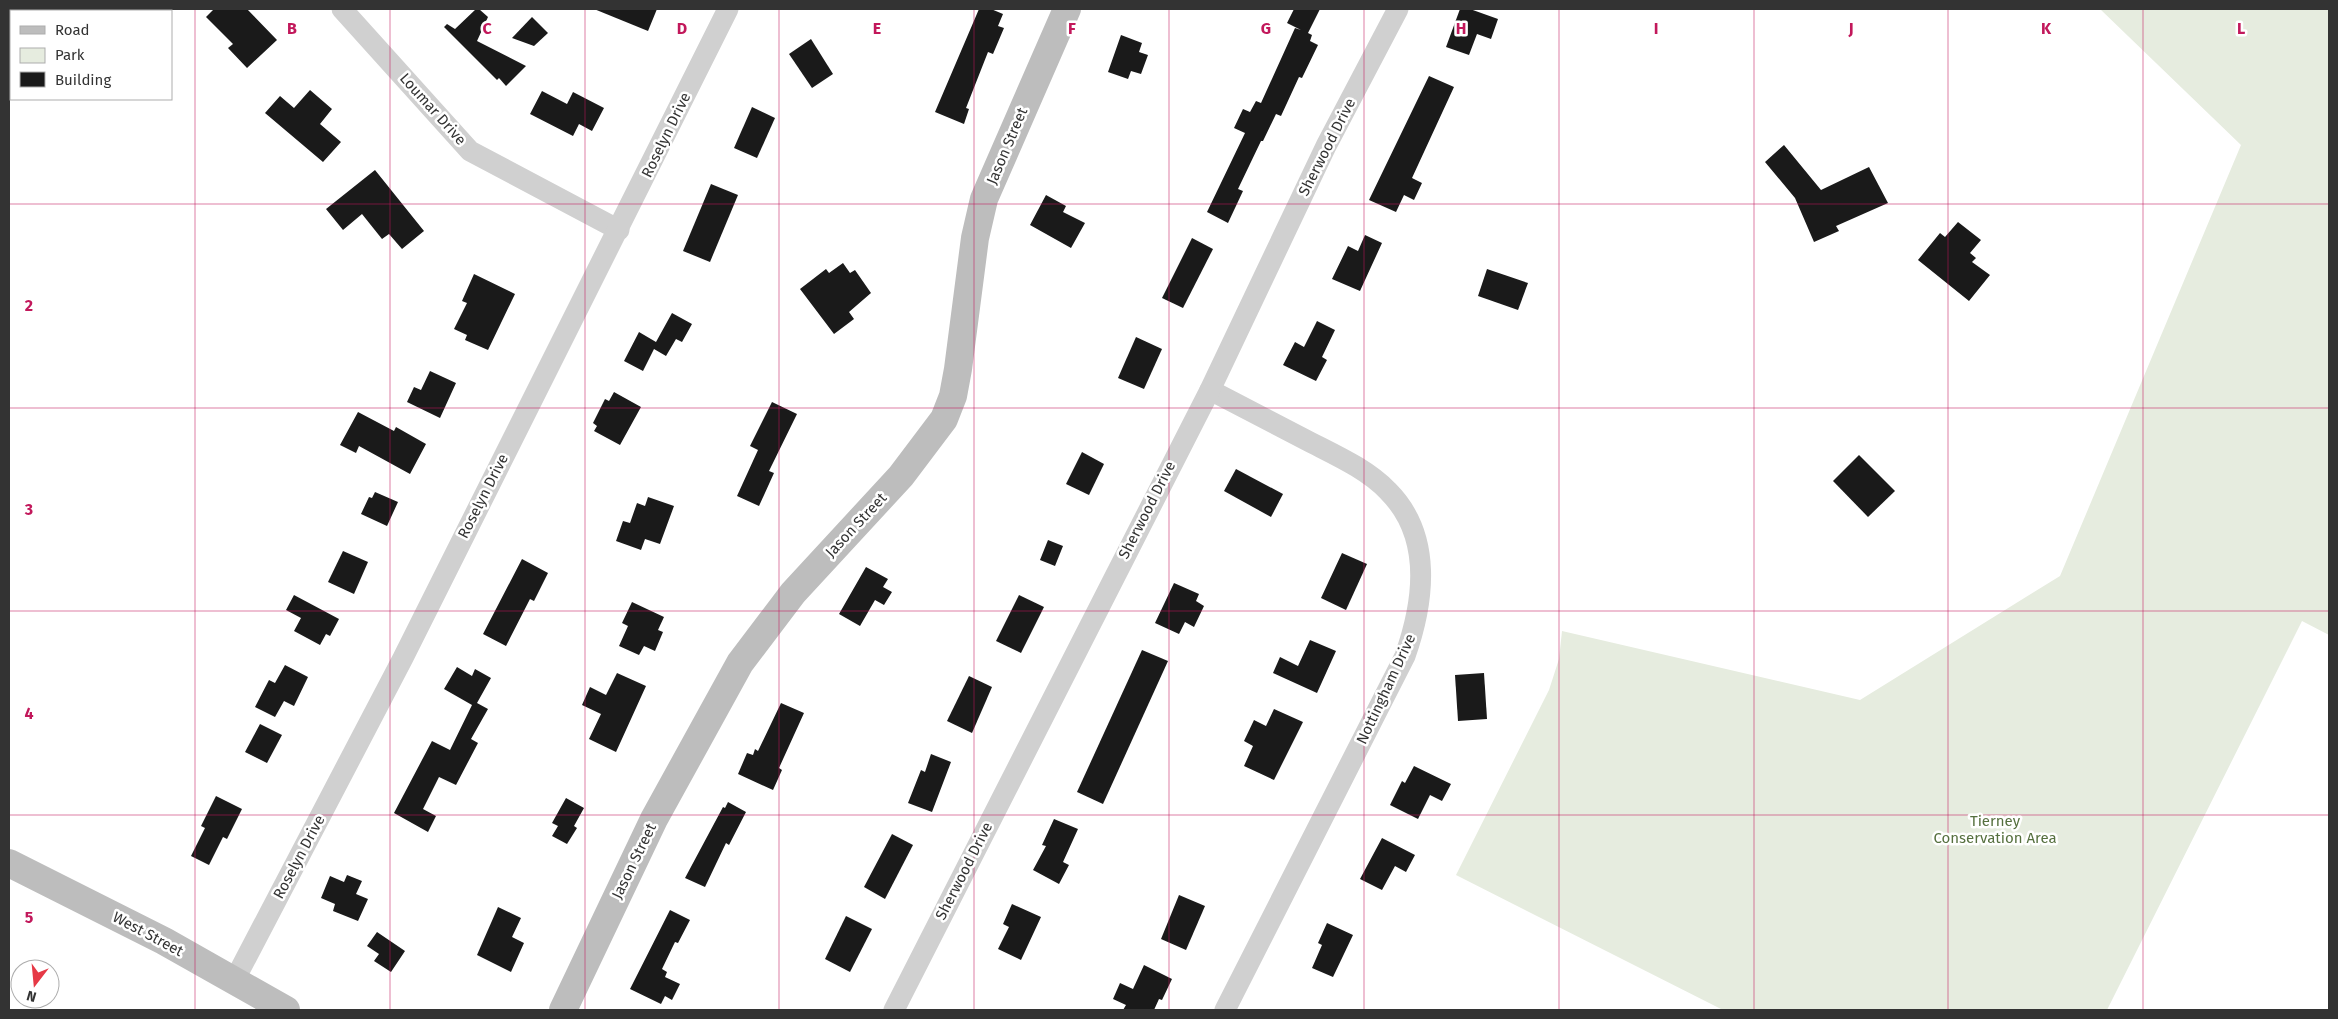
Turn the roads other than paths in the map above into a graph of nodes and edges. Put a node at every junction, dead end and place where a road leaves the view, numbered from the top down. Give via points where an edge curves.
1 (342, 9) edge
2 (728, 9) edge
3 (1067, 9) edge
4 (1398, 9) edge
5 (619, 230) junction
6 (1210, 390) junction
7 (9, 863) edge
8 (234, 981) junction
9 (286, 1010) edge
10 (562, 1010) edge
11 (894, 1010) edge
12 (1225, 1010) edge

1 - 5 street, Loumar Drive via 470,151
2 - 5 street, Roselyn Drive
3 - 10 street, Jason Street via 992,177 982,208 975,238 958,369 944,419 901,476 793,593 740,663 654,819
4 - 6 street, Sherwood Drive via 1326,146
5 - 8 street, Roselyn Drive via 403,658
6 - 11 street, Sherwood Drive
6 - 12 street, Nottingham Drive via 1340,457 1388,490 1403,510 1414,536 1421,566 1422,594 1405,656
7 - 8 street, West Street
8 - 9 street, West Street

